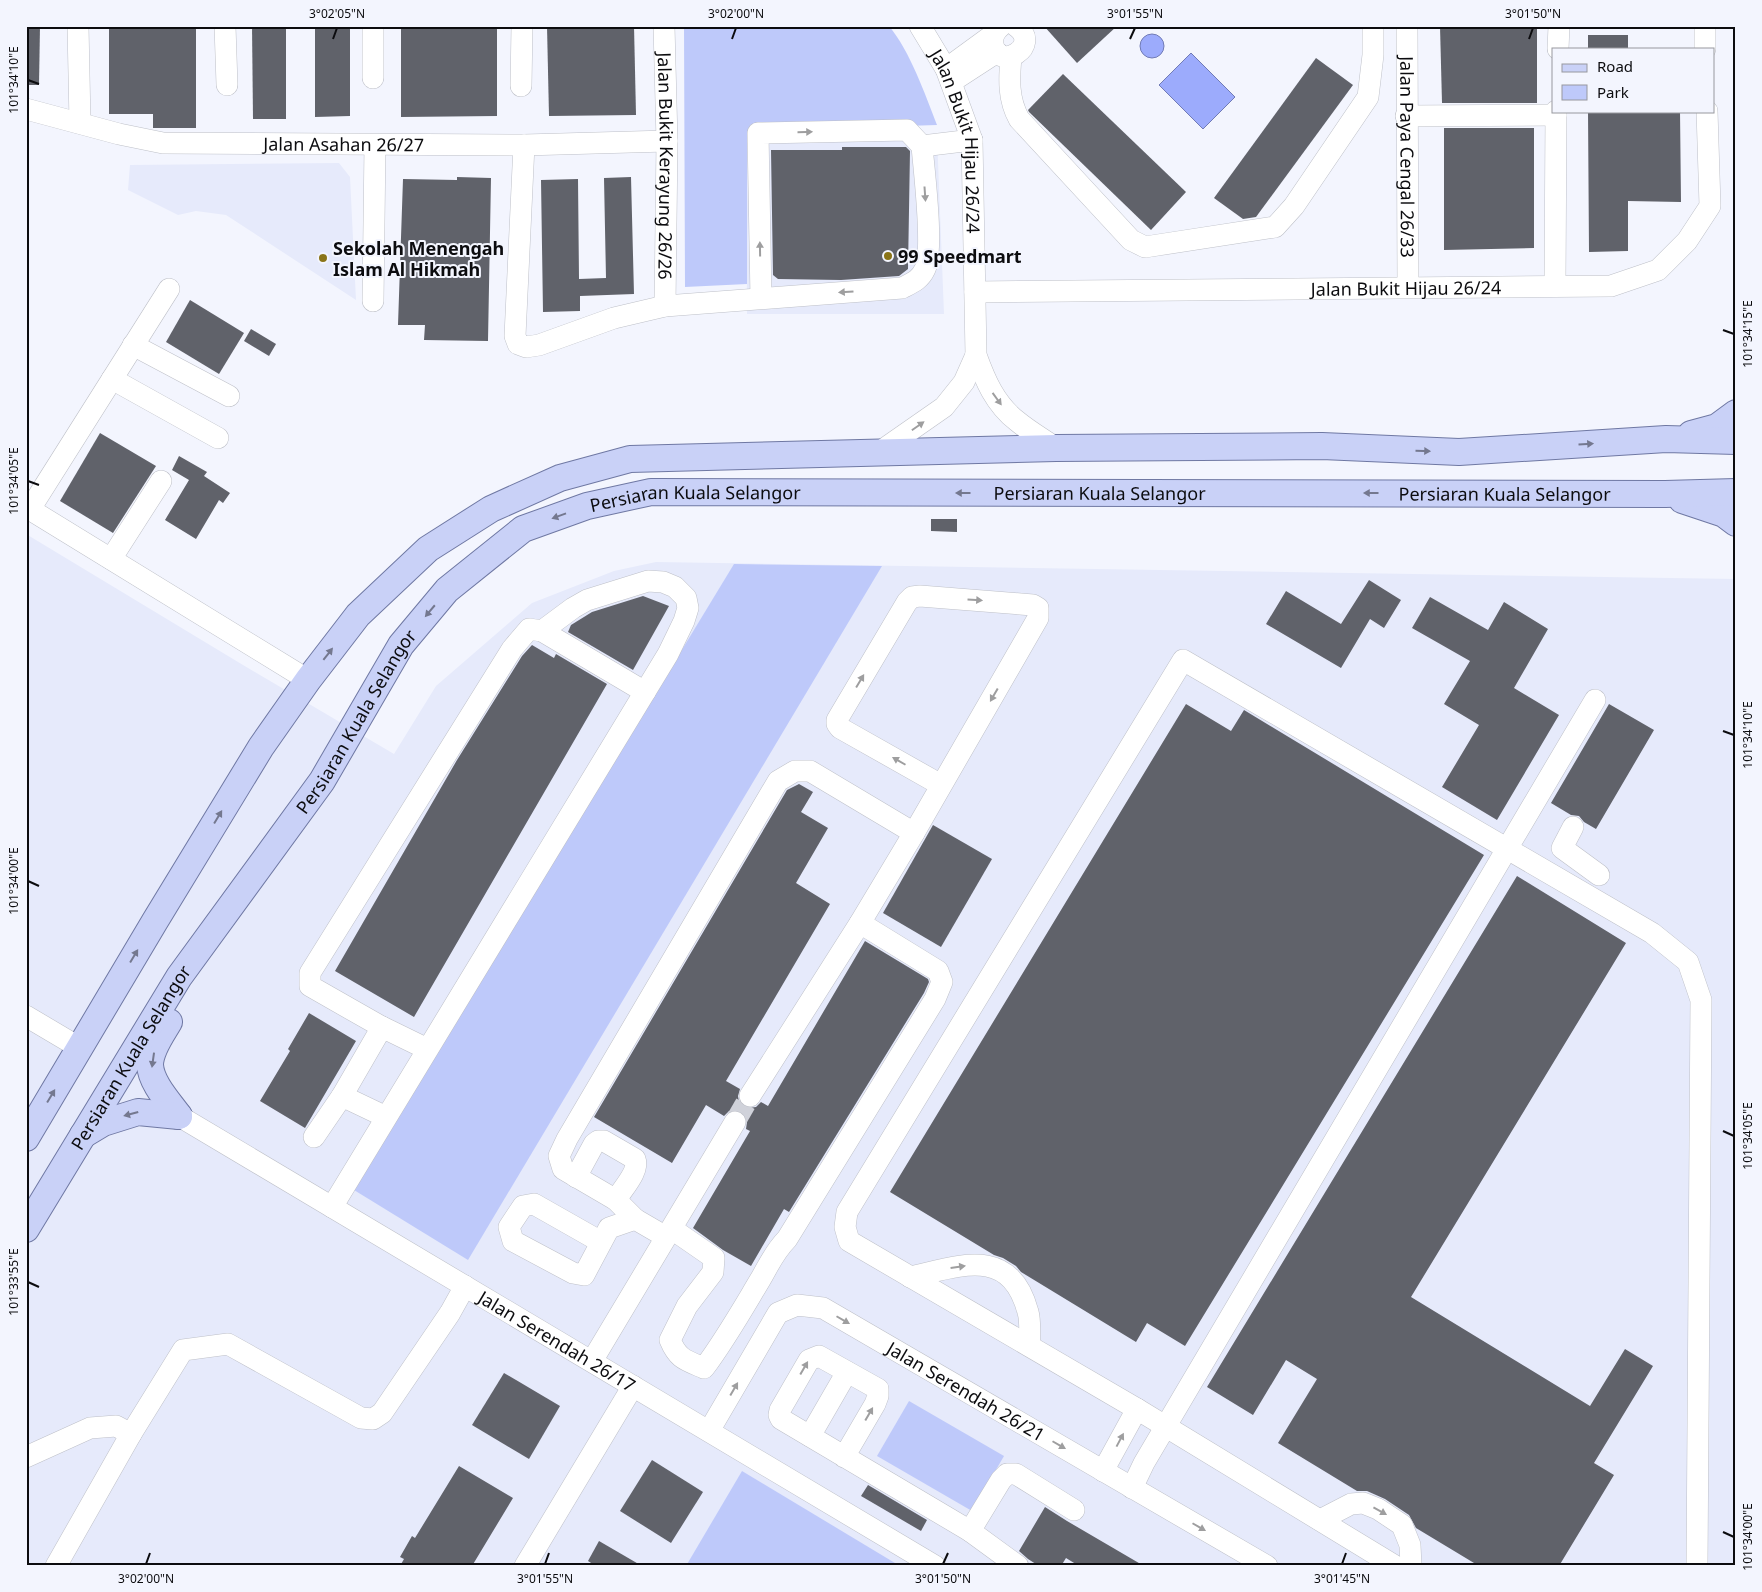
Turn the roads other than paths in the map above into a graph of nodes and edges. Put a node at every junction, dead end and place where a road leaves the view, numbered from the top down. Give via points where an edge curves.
1 (78, 26) edge
2 (225, 26) edge
3 (373, 26) edge
4 (522, 26) edge
5 (664, 26) edge
6 (920, 26) edge
7 (1016, 26) edge
8 (1373, 26) edge
9 (1407, 26) edge
10 (1559, 26) edge
11 (1705, 26) edge
12 (1001, 42) edge
13 (1558, 48) edge
14 (1705, 48) edge
15 (949, 75) junction
16 (373, 78) dead end
17 (227, 85) dead end
18 (521, 86) dead end
19 (26, 110) edge
20 (1707, 112) edge
21 (1556, 113) edge
22 (1406, 116) junction
23 (80, 123) junction
24 (972, 140) junction
25 (667, 141) junction
26 (375, 145) junction
27 (524, 145) junction
28 (922, 146) junction
29 (1555, 286) junction
30 (1408, 287) junction
31 (169, 288) dead end
32 (975, 292) junction
33 (761, 298) junction
34 (373, 301) dead end
35 (666, 306) junction
36 (133, 345) junction
37 (976, 355) junction
38 (112, 380) junction
39 (229, 396) dead end
40 (1736, 413) edge
41 (218, 438) dead end
42 (1666, 440) junction
43 (1736, 441) edge
44 (1056, 448) junction
45 (878, 453) junction
46 (161, 481) dead end
47 (1736, 492) edge
48 (1665, 494) junction
49 (28, 508) edge
50 (1736, 523) edge
51 (111, 559) junction
52 (542, 631) junction
53 (308, 680) junction
54 (645, 692) junction
55 (1596, 700) dead end
56 (322, 781) junction
57 (941, 785) junction
58 (1573, 826) dead end
59 (914, 833) junction
60 (1507, 849) junction
61 (1577, 860) junction
62 (1599, 875) dead end
63 (1565, 882) junction
64 (860, 923) junction
65 (26, 1016) edge
66 (382, 1027) junction
67 (80, 1048) junction
68 (427, 1049) junction
69 (342, 1096) junction
70 (750, 1096) tunnel mouth
71 (179, 1116) junction
72 (386, 1117) junction
73 (734, 1122) tunnel mouth
74 (82, 1136) junction
75 (314, 1137) dead end
76 (26, 1138) edge
77 (576, 1177) junction
78 (616, 1200) junction
79 (332, 1207) junction
80 (635, 1219) junction
81 (26, 1229) edge
82 (669, 1233) junction
83 (602, 1242) dead end
84 (910, 1277) junction
85 (465, 1286) junction
86 (1030, 1346) junction
87 (592, 1361) junction
88 (847, 1372) junction
89 (632, 1386) junction
90 (1137, 1409) junction
91 (1166, 1427) junction
92 (709, 1431) junction
93 (131, 1434) junction
94 (810, 1436) junction
95 (26, 1457) edge
96 (844, 1457) junction
97 (1103, 1471) junction
98 (1132, 1488) junction
99 (1074, 1510) dead end
100 (1320, 1520) junction
101 (970, 1531) junction
102 (56, 1566) edge
103 (525, 1566) edge
104 (935, 1566) edge
105 (1018, 1566) edge
106 (1266, 1566) edge
107 (1395, 1566) edge
108 (1411, 1566) edge
109 (1697, 1566) edge

1 - 23 street
2 - 17 street
3 - 16 street
4 - 18 street
5 - 25 street, Jalan Bukit Kerayung 26/26
6 - 15 street, Jalan Bukit Hijau 26/24
7 - 12 street via 1024,35 1018,54
8 - 12 street via 1368,97 1294,206 1275,227 1145,247 1131,240 1018,119 1012,107
9 - 22 street, Jalan Paya Cengal 26/33
10 - 13 street
11 - 14 street
12 - 15 street via 991,56
15 - 24 street, Jalan Bukit Hijau 26/24
19 - 23 street, Jalan Asahan 26/27
20 - 29 street, Jalan Bukit Hijau 26/24 via 1710,206 1687,241 1658,270 1611,286
21 - 22 street
21 - 29 street
22 - 30 street, Jalan Paya Cengal 26/33
23 - 26 street, Jalan Asahan 26/27 via 163,143
24 - 28 street
24 - 32 street, Jalan Bukit Hijau 26/24
25 - 27 street, Jalan Asahan 26/27
25 - 35 street, Jalan Bukit Kerayung 26/26
26 - 27 street, Jalan Asahan 26/27
26 - 34 street
27 - 35 street via 515,336 518,344 526,347 539,345 614,318
28 -> 33 street via 929,249 926,269 917,281 902,288
33 -> 28 street via 758,133 907,130
29 - 30 street, Jalan Bukit Hijau 26/24
30 - 32 street, Jalan Bukit Hijau 26/24
31 - 36 street
32 - 37 street, Jalan Bukit Hijau 26/24
33 - 35 street
36 - 38 street
36 - 39 street
37 -> 44 street via 985,381 997,401 1016,421
45 -> 37 street via 944,407 964,382
38 - 41 street
38 - 49 street
40 - 42 main road via 1717,427
42 - 43 main road, Persiaran Kuala Selangor
44 -> 42 main road, Persiaran Kuala Selangor via 1322,446 1459,452
44 - 45 main road, Persiaran Kuala Selangor
53 -> 45 main road, Persiaran Kuala Selangor via 358,615 428,549 491,509 560,478 630,459
46 - 51 street
47 - 48 main road, Persiaran Kuala Selangor
48 - 50 main road via 1724,514
48 -> 56 main road, Persiaran Kuala Selangor via 651,492 632,496 587,506 523,529 447,590 401,645
49 - 51 street
51 - 53 street
52 - 54 street
52 - 54 street via 587,600 648,581 675,587 686,598 688,608 668,654
52 - 66 street via 528,629 512,649 310,973 310,986
67 -> 53 main road, Persiaran Kuala Selangor via 256,755
54 - 68 street
55 - 60 street
56 -> 71 main road via 255,903 170,1020 156,1045 150,1064 154,1078
56 - 74 main road, Persiaran Kuala Selangor via 179,977
57 -> 57 street via 840,728 838,720 912,597 1034,605 1038,608 1038,618
57 - 59 street
58 - 61 street via 1562,848
59 - 64 street
59 - 77 street via 810,772 795,771 778,781 567,1139 559,1156 563,1169
60 - 63 street
60 - 84 street via 1183,660 847,1212 844,1227 849,1241
60 - 91 street
61 - 62 street
61 - 63 street
63 - 109 street via 1652,933 1688,962 1701,1000
64 - 70 street
64 - 82 street via 938,971 942,982 935,999 704,1368 675,1353 670,1340 687,1306 713,1272 714,1258
65 - 67 street
66 - 68 street
66 - 69 street
76 -> 67 main road, Persiaran Kuala Selangor
68 - 72 street
69 - 72 street
69 - 75 street
71 -> 74 main road via 138,1112 103,1123
71 - 79 street, Jalan Serendah 26/17
72 - 79 street
73 - 82 street
74 - 81 main road, Persiaran Kuala Selangor
77 - 78 street
77 - 78 street via 594,1144 604,1141 634,1159 636,1164
78 - 80 street
79 - 85 street, Jalan Serendah 26/17
80 - 82 street
80 - 83 street via 609,1228
82 - 87 street
84 - 86 street
84 -> 86 street via 982,1264 1005,1273 1017,1284 1028,1313
85 - 87 street, Jalan Serendah 26/17
85 - 93 street via 382,1413 373,1419 361,1418 228,1344 183,1350
86 - 90 street
87 - 89 street, Jalan Serendah 26/17
88 - 94 street
94 -> 88 street via 781,1419 780,1410 809,1360 819,1356
96 -> 88 street via 878,1396 878,1389
89 - 92 street, Jalan Serendah 26/17
89 - 103 street
90 - 91 street
97 -> 90 street
91 - 98 street
91 - 100 street
92 -> 97 street, Jalan Serendah 26/21 via 778,1314 797,1305 823,1308
92 - 104 street, Jalan Serendah 26/17
93 - 95 street via 116,1426 90,1428
93 - 102 street
94 - 96 street
96 - 101 street
97 - 98 street, Jalan Serendah 26/21
98 -> 106 street, Jalan Serendah 26/21
99 - 101 street via 1016,1474 1007,1474
100 - 107 street
100 -> 108 street via 1351,1504 1363,1503 1378,1509 1402,1525 1410,1545
101 - 105 street

